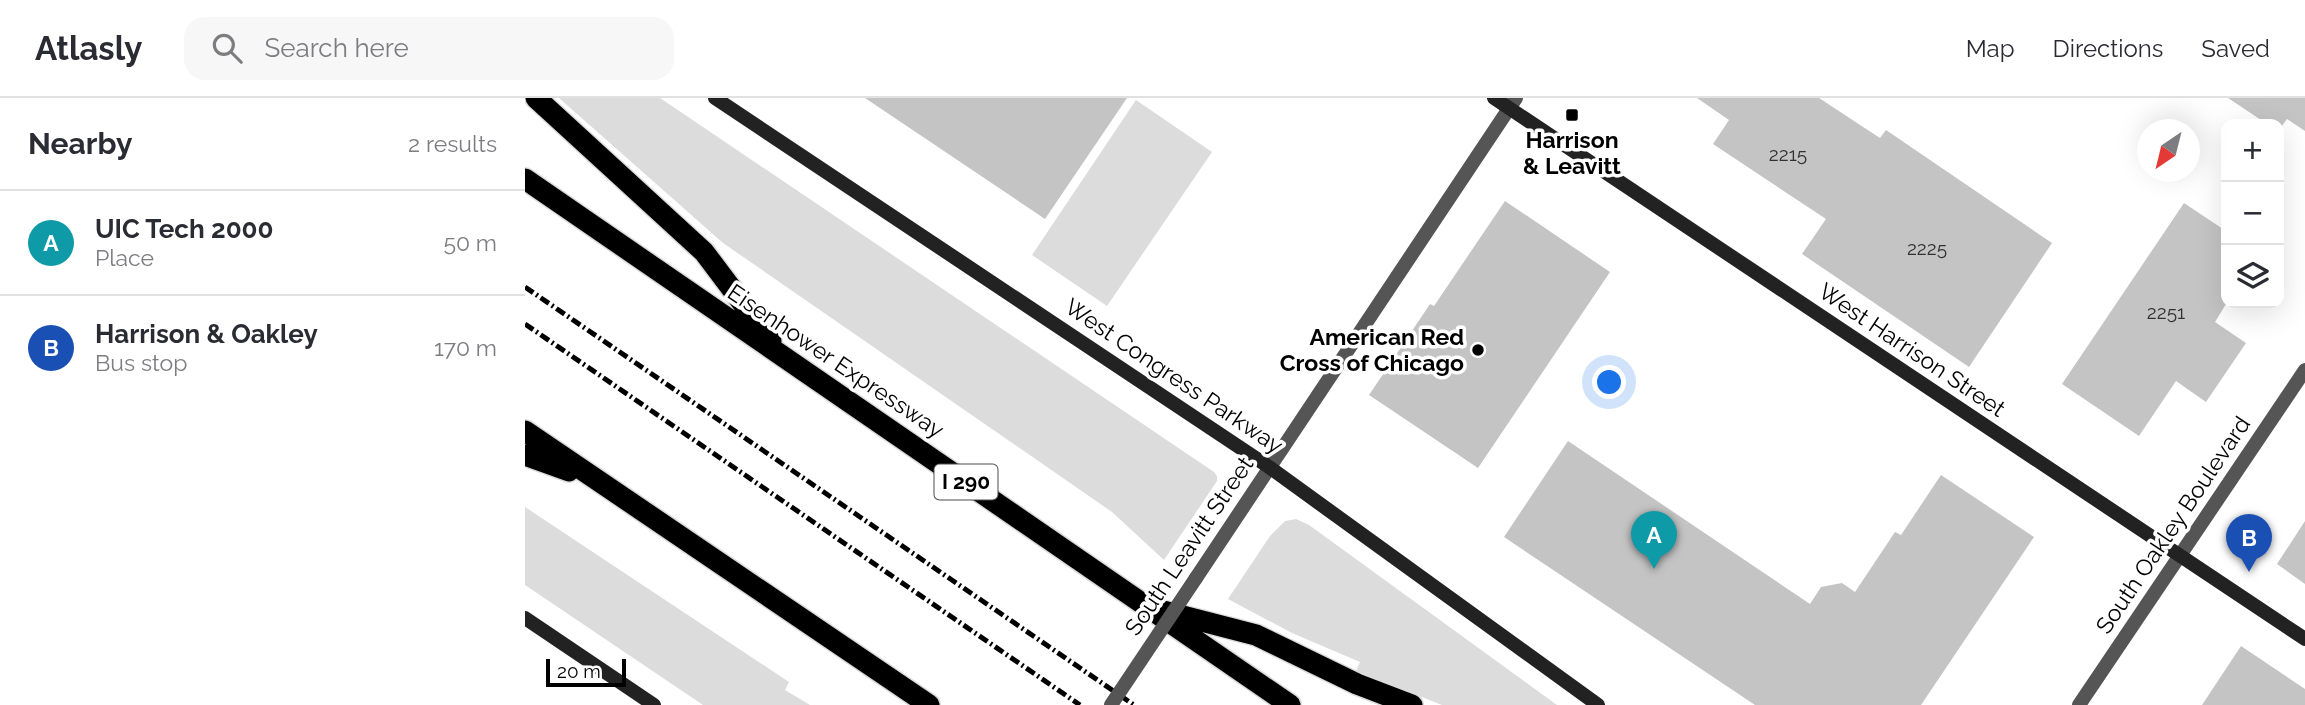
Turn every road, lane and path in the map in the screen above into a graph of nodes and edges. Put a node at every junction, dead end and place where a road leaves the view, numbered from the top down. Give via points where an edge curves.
1 (535, 98) edge
2 (715, 98) edge
3 (1494, 98) edge
4 (1512, 103) edge
5 (525, 179) edge
6 (783, 357) junction
7 (2305, 370) edge
8 (525, 431) edge
9 (525, 455) edge
10 (1269, 467) junction
11 (597, 481) junction
12 (2180, 556) junction
13 (1149, 608) junction
14 (525, 618) edge
15 (2305, 639) edge
16 (654, 705) edge
17 (929, 705) edge
18 (1111, 705) edge
19 (1290, 705) edge
20 (1412, 705) edge
21 (1598, 705) edge
22 (2079, 705) edge

1 - 6 highway via 704,252
2 - 10 street, West Congress Parkway
3 - 4 street, West Harrison Street
4 - 10 street, South Leavitt Street
4 - 12 street, West Harrison Street
5 - 6 highway, Eisenhower Expressway / I 290
6 - 13 highway, Eisenhower Expressway / I 290
7 - 12 street, South Oakley Boulevard
8 - 11 highway
9 - 11 highway
10 - 18 street, South Leavitt Street, bridge
10 - 21 street, West Congress Parkway
11 - 17 highway
12 - 15 street, West Harrison Street
12 - 22 street, South Oakley Boulevard
13 - 19 highway, Eisenhower Expressway / I 290
13 - 20 highway via 1256,635
14 - 16 street

